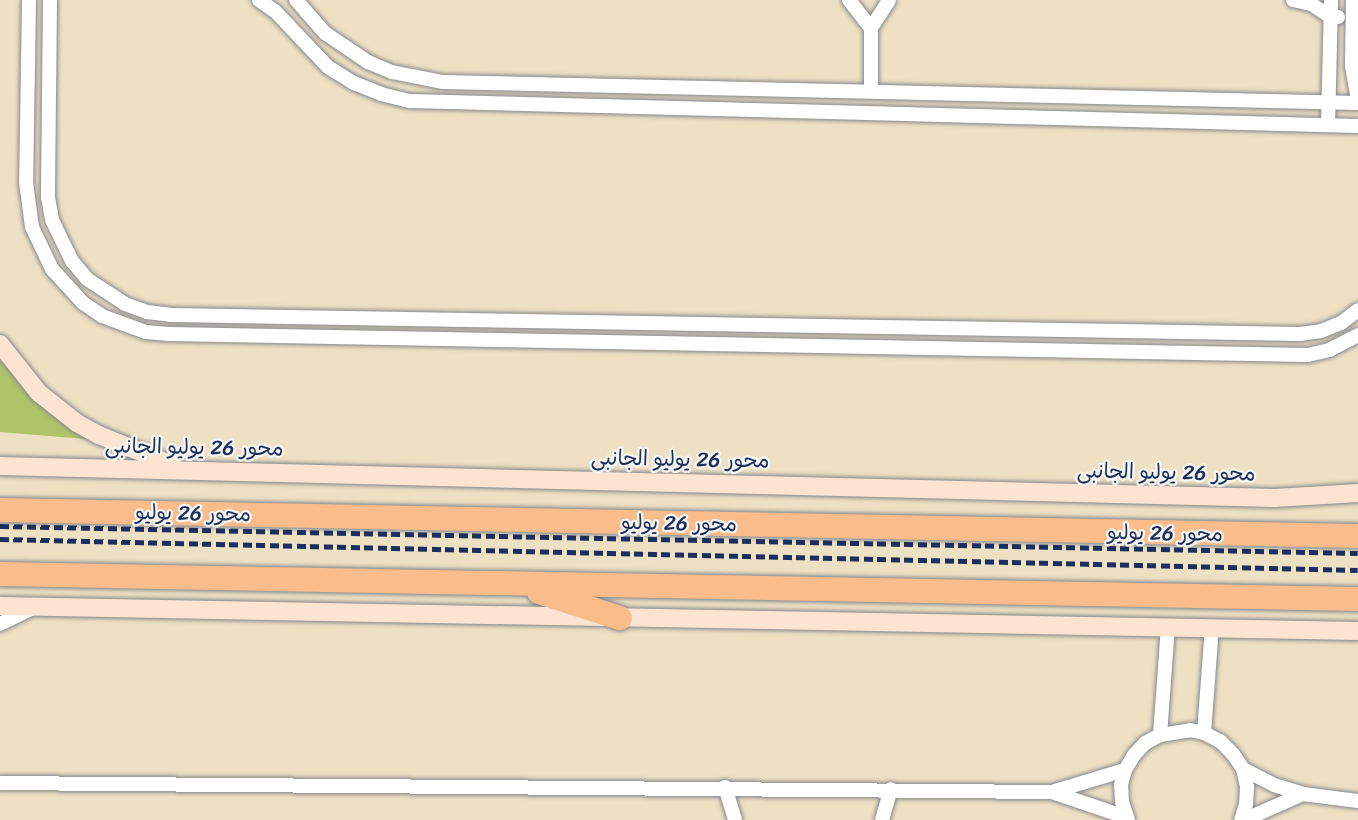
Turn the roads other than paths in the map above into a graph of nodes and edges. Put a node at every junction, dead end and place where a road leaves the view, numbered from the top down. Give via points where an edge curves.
1 (29, 0) edge
2 (50, 0) edge
3 (259, 0) edge
4 (296, 0) edge
5 (849, 0) edge
6 (889, 0) edge
7 (1293, 0) edge
8 (1331, 0) edge
9 (1353, 0) edge
10 (1331, 17) junction
11 (1352, 18) junction
12 (871, 28) junction
13 (872, 92) junction
14 (1329, 101) junction
15 (1358, 101) edge
16 (1328, 124) junction
17 (1358, 126) edge
18 (1358, 310) edge
19 (147, 312) junction
20 (146, 332) junction
21 (1358, 335) edge
22 (0, 344) edge
23 (0, 466) edge
24 (182, 469) junction
25 (1358, 493) edge
26 (0, 510) edge
27 (1358, 536) edge
28 (0, 574) edge
29 (513, 584) junction
30 (1358, 599) edge
31 (0, 606) edge
32 (38, 606) junction
33 (620, 618) junction
34 (0, 624) edge
35 (1168, 626) junction
36 (1212, 627) junction
37 (1358, 631) edge
38 (1204, 733) junction
39 (1160, 735) junction
40 (1243, 769) junction
41 (1125, 770) junction
42 (0, 783) edge
43 (725, 787) junction
44 (891, 789) junction
45 (1052, 792) junction
46 (1303, 794) junction
47 (1358, 801) edge
48 (1127, 819) edge
49 (735, 820) edge
50 (882, 820) edge
51 (1243, 820) edge

1 - 20 street via 26,182 32,227 52,269 83,303
2 - 19 street via 48,197 52,220 60,241 87,279 125,304
3 - 16 street via 275,11 328,67 354,83 410,101
4 - 13 street via 345,49 368,62 417,79
5 - 12 street
6 - 12 street
7 - 10 street via 1311,4
8 - 10 street
9 - 11 street
10 - 11 street
10 - 14 street
11 - 15 street via 1352,66
12 - 13 street
13 - 14 street
14 - 15 street
14 - 16 street
16 - 17 street
18 - 19 street via 1341,323 1300,334
19 - 20 street
20 - 21 street via 1308,355 1329,350
22 - 24 main road via 39,393 77,423
23 - 24 main road, محور 26 يوليو الجانبى
24 - 25 main road, محور 26 يوليو الجانبى via 1275,498
26 - 27 highway, محور 26 يوليو
28 - 29 highway
29 - 30 highway
29 - 33 highway
31 - 32 main road
32 - 33 main road
32 - 34 street
33 - 35 main road
35 - 36 main road
35 - 39 street
36 - 37 main road
36 - 38 street
38 - 39 street via 1182,730
38 - 40 street via 1220,741
39 - 41 street via 1145,743
40 - 46 street
40 - 51 street via 1247,795
41 - 45 street
41 - 48 street via 1122,794
42 - 43 street
43 - 44 street
43 - 49 street
44 - 45 street
44 - 50 street
45 - 48 street
46 - 47 street
46 - 51 street

